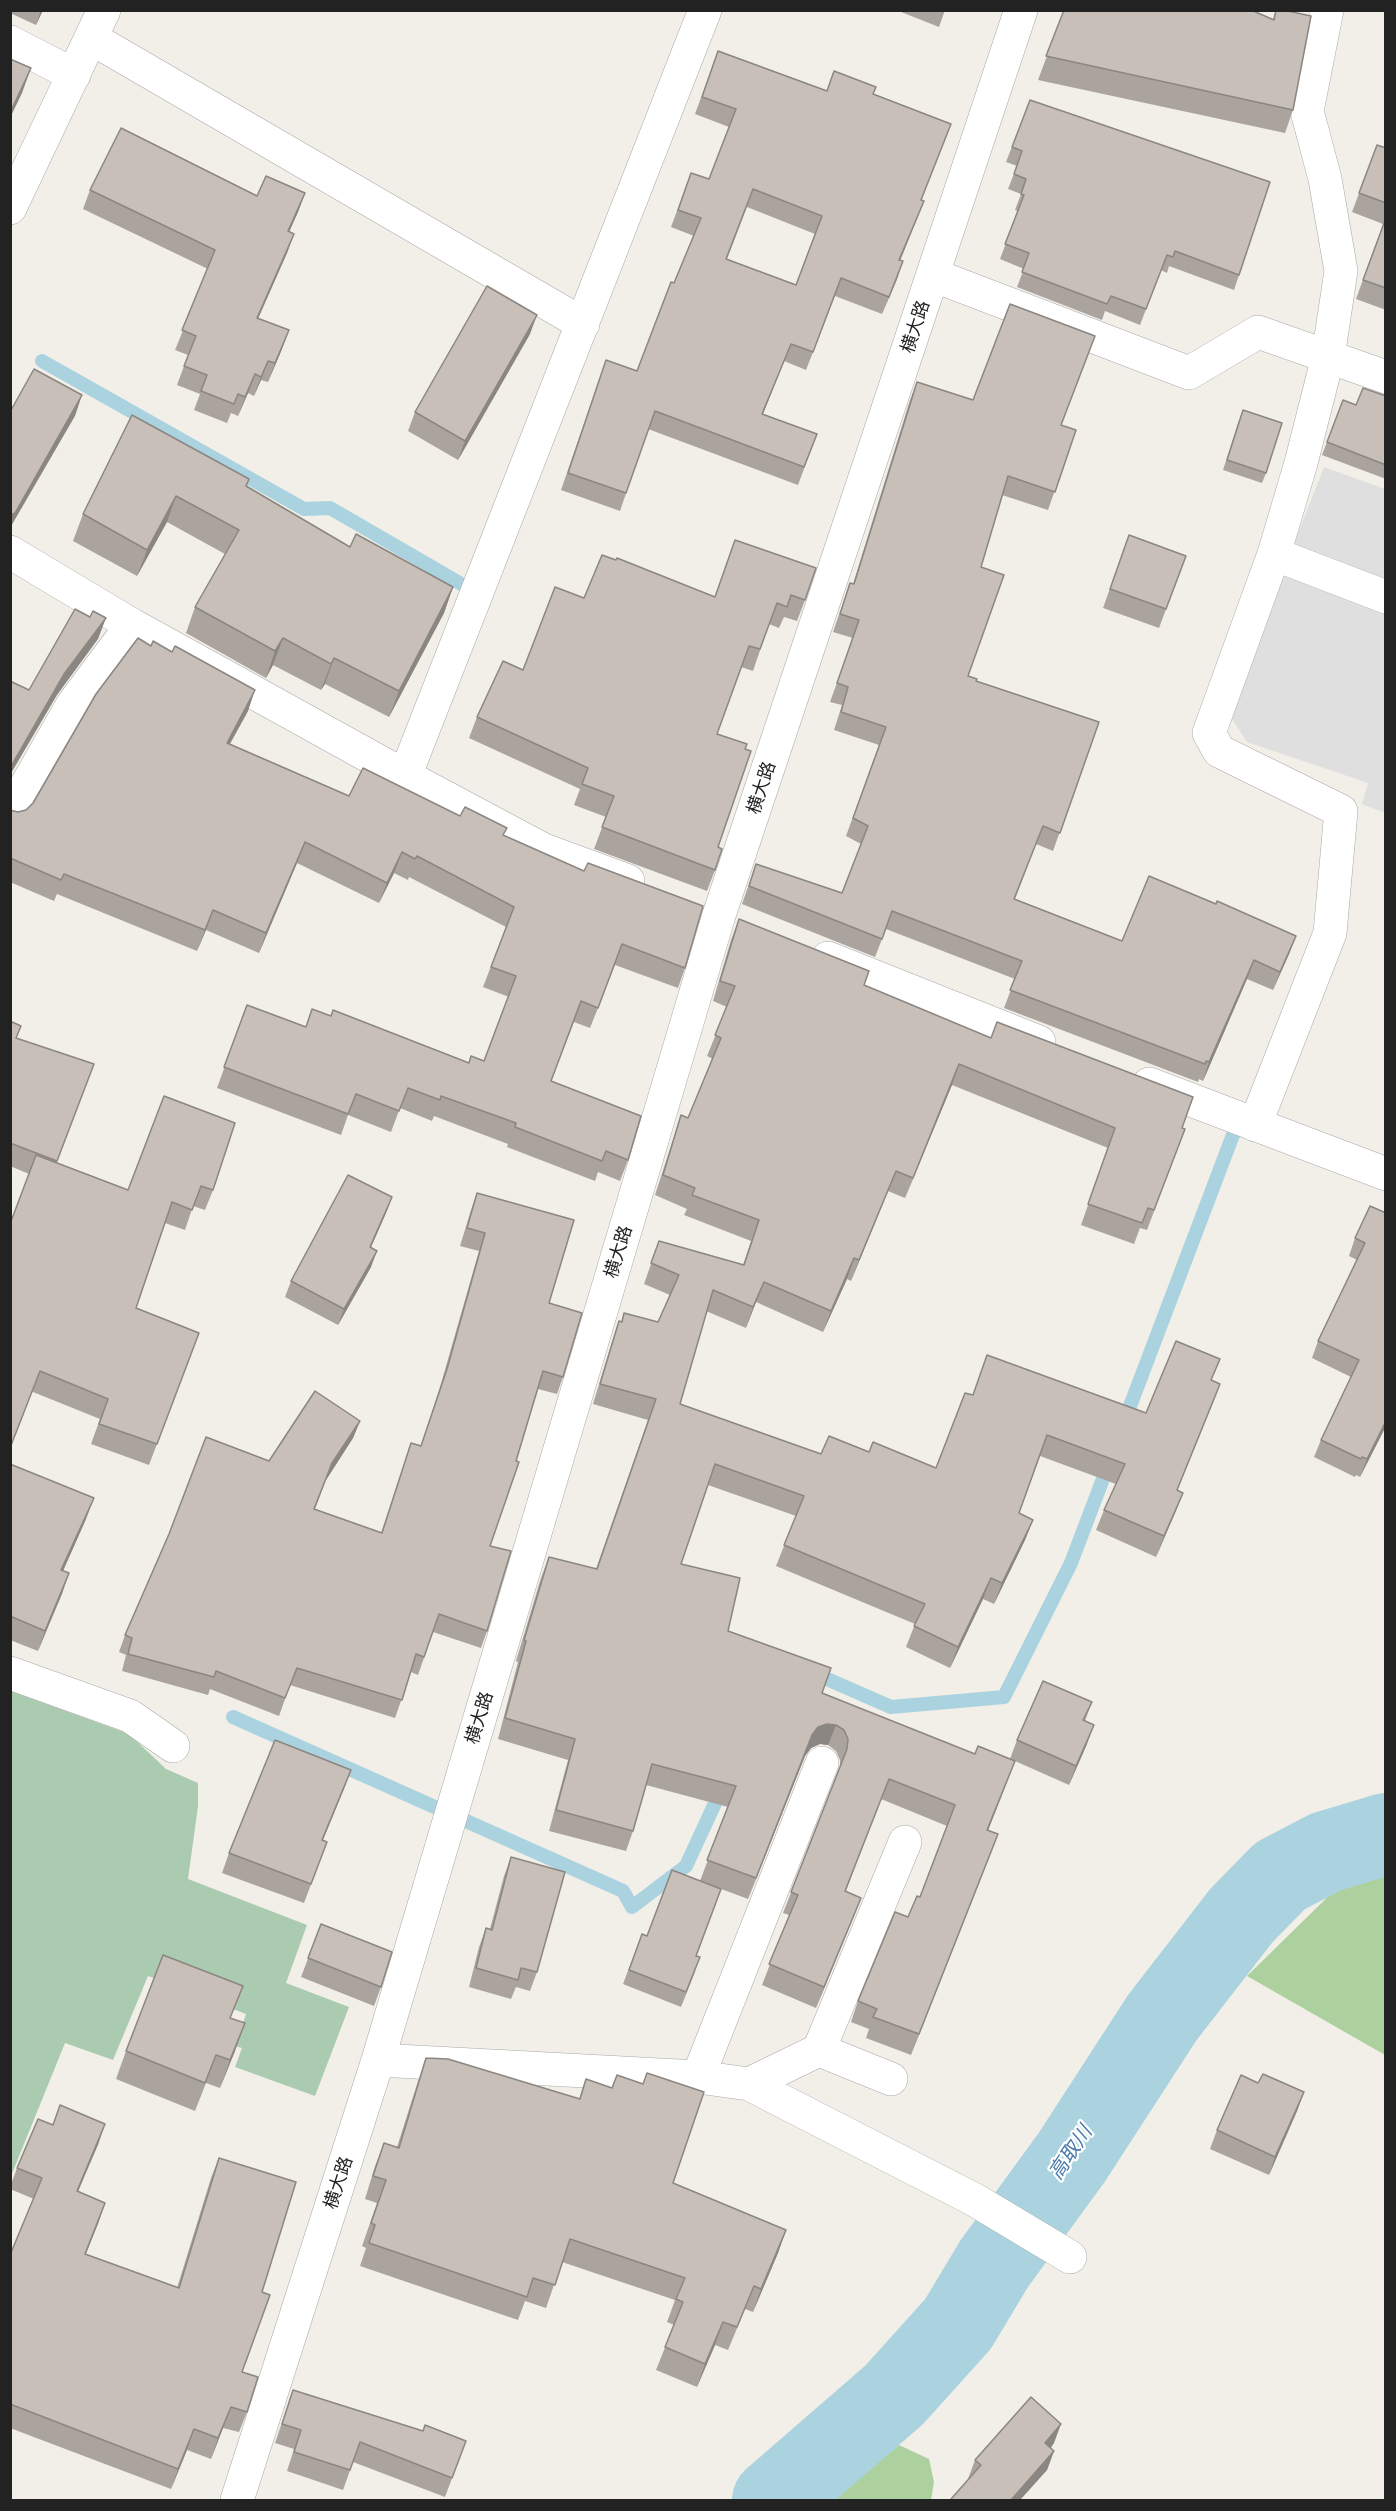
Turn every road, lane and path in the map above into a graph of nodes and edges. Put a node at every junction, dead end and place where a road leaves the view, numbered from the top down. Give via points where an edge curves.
1 (705, 10) edge
2 (1021, 10) edge
3 (1327, 10) edge
4 (98, 24) edge
5 (10, 42) edge
6 (74, 75) junction
7 (10, 208) edge
8 (933, 275) junction
9 (583, 324) junction
10 (1328, 357) junction
11 (1386, 377) edge
12 (10, 552) edge
13 (1274, 554) junction
14 (1386, 597) edge
15 (132, 625) junction
16 (405, 776) junction
17 (10, 814) edge
18 (653, 891) edge
19 (686, 903) edge
20 (730, 919) junction
21 (796, 946) edge
22 (1071, 1054) edge
23 (1125, 1075) edge
24 (1255, 1125) junction
25 (1386, 1174) edge
26 (10, 1673) edge
27 (173, 1746) dead end
28 (822, 1764) dead end
29 (905, 1842) dead end
30 (819, 2050) junction
31 (378, 2060) junction
32 (698, 2077) junction
33 (891, 2079) dead end
34 (749, 2084) junction
35 (1070, 2257) dead end
36 (237, 2500) edge

1 - 9 street
2 - 8 street, 横大路
3 - 10 street via 1307,111 1325,178 1341,271
4 - 6 street
4 - 9 street
5 - 6 street
6 - 7 street
8 - 10 street via 1189,373 1258,332
8 - 20 street, 横大路
9 - 16 street
10 - 11 street
10 - 13 street
12 - 15 street
13 - 14 street
13 - 24 street via 1209,733 1218,751 1341,811 1330,933
15 - 16 street
15 - 17 street via 73,704
16 - 18 street via 544,850
19 - 20 street
20 - 31 street, 横大路
21 - 22 street
23 - 24 street
24 - 25 street
26 - 27 street via 130,1716
28 - 32 street
29 - 30 street
30 - 33 street
30 - 34 street
31 - 32 street
31 - 36 street, 横大路
32 - 34 street
34 - 35 street via 975,2200

